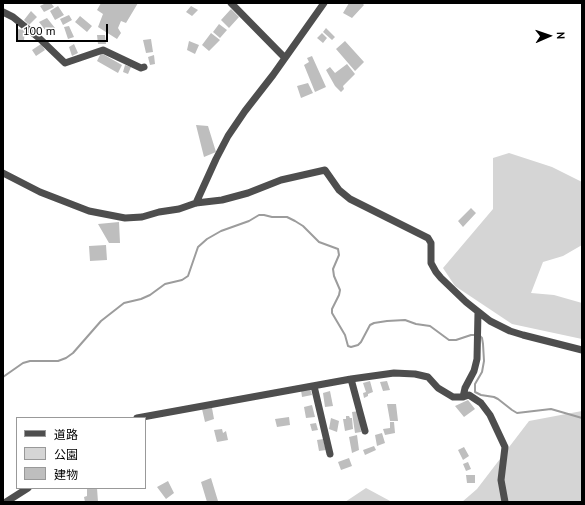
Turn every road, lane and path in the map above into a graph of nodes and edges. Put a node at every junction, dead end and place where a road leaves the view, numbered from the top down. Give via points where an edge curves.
1 (231, 3) edge
2 (324, 3) edge
3 (3, 12) edge
4 (285, 58) junction
5 (144, 67) dead end
6 (3, 173) edge
7 (196, 203) junction
8 (478, 312) junction
9 (582, 350) edge
10 (351, 379) junction
11 (314, 386) junction
12 (463, 397) junction
13 (143, 417) edge
14 (365, 431) dead end
15 (330, 454) dead end
16 (26, 489) edge
17 (6, 502) edge
18 (506, 502) edge

1 - 4 street
2 - 4 street
3 - 5 street via 39,38 65,63 103,50 141,68
4 - 7 street via 228,136
6 - 7 street via 40,192 89,211 125,218 142,217
7 - 8 street via 248,194 281,180 325,170 347,197 428,238 431,243 431,263 436,272
8 - 9 street via 510,331
8 - 12 street via 476,364
10 - 11 street
10 - 12 street via 415,374 428,377 438,388 453,397
10 - 14 street
11 - 13 street
11 - 15 street
12 - 18 street via 469,395 481,403 490,414 505,447 502,480
16 - 17 street

